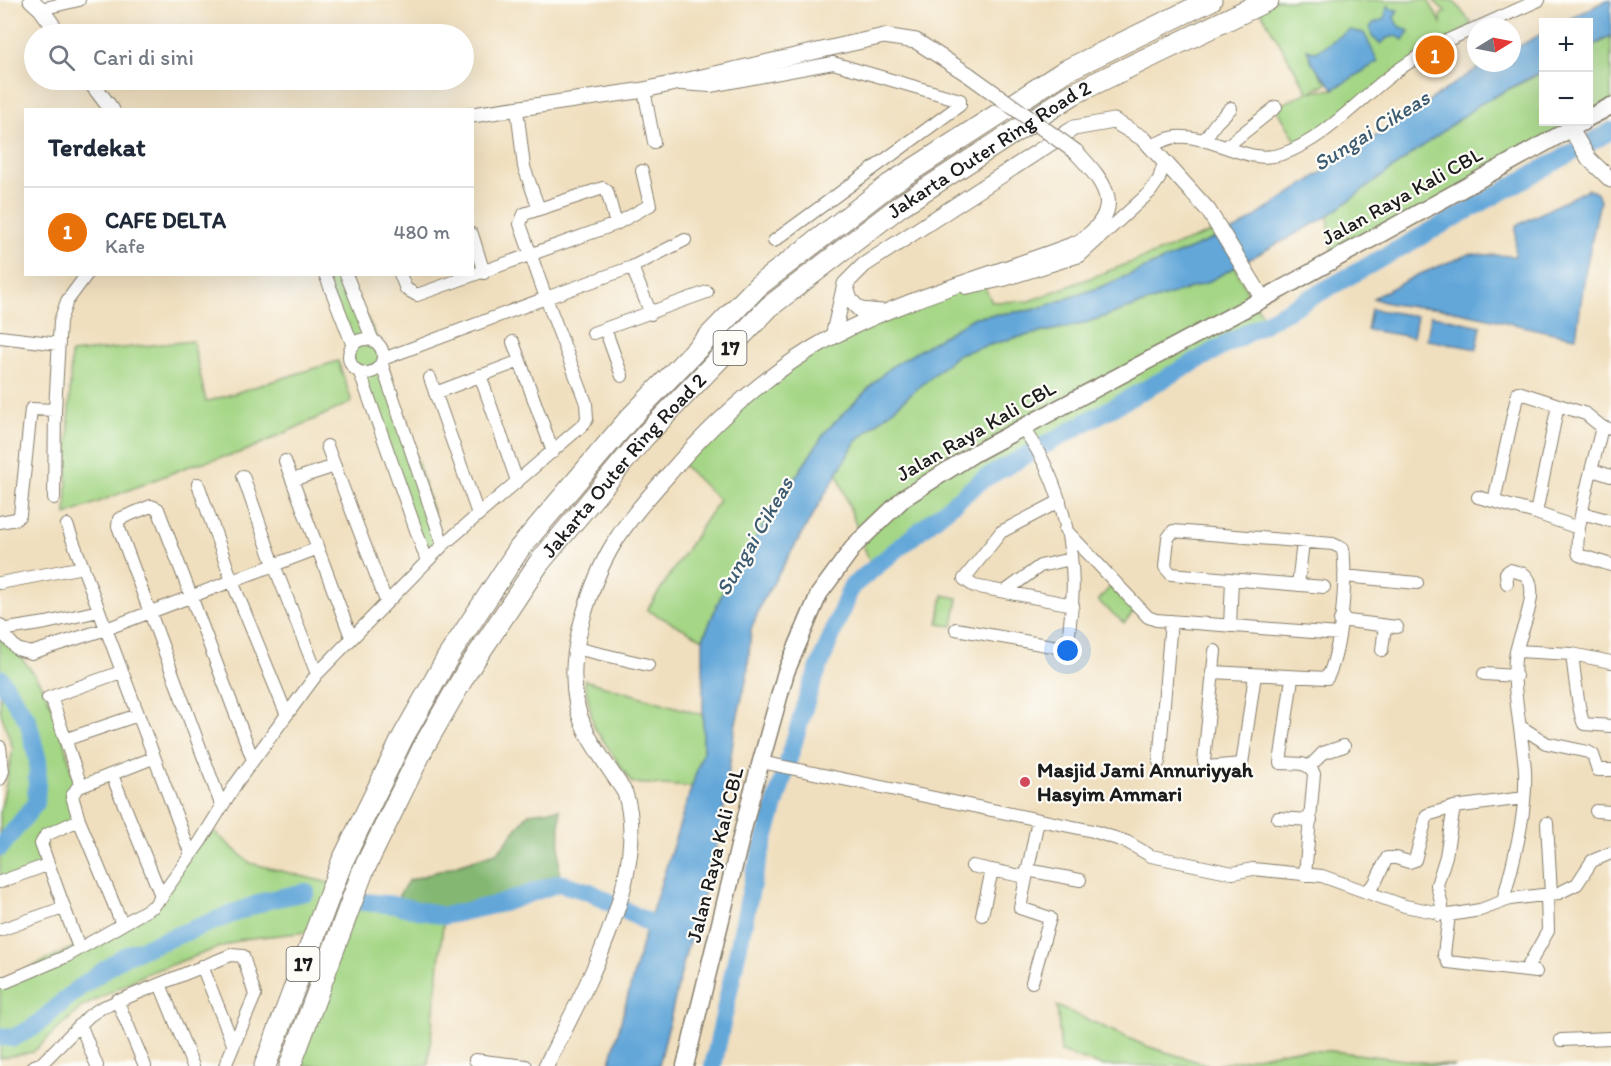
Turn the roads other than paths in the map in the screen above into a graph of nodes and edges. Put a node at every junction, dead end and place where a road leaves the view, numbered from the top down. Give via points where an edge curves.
1 (79, 0) edge
2 (1211, 0) edge
3 (1268, 0) edge
4 (1539, 0) edge
5 (36, 5) edge
6 (1500, 18) edge
7 (50, 24) edge
8 (1467, 33) edge
9 (672, 83) junction
10 (97, 90) edge
11 (644, 90) junction
12 (1611, 106) edge
13 (1276, 107) dead end
14 (110, 108) edge
15 (1231, 108) dead end
16 (517, 109) junction
17 (474, 115) edge
18 (1593, 115) edge
19 (1574, 126) edge
20 (1576, 126) edge
21 (1204, 140) junction
22 (654, 142) dead end
23 (1150, 146) junction
24 (1227, 146) junction
25 (1164, 163) junction
26 (642, 171) dead end
27 (1611, 180) edge
28 (539, 208) junction
29 (616, 224) junction
30 (474, 240) edge
31 (685, 240) dead end
32 (774, 241) dead end
33 (530, 256) junction
34 (632, 267) junction
35 (484, 273) junction
36 (85, 276) edge
37 (326, 276) edge
38 (347, 276) edge
39 (401, 276) edge
40 (844, 284) junction
41 (707, 292) dead end
42 (924, 297) junction
43 (546, 298) junction
44 (1263, 299) junction
45 (889, 311) junction
46 (651, 314) junction
47 (0, 337) edge
48 (833, 337) junction
49 (374, 341) junction
50 (513, 342) dead end
51 (59, 345) junction
52 (352, 346) junction
53 (520, 361) junction
54 (382, 362) junction
55 (360, 372) junction
56 (480, 375) junction
57 (622, 376) dead end
58 (430, 378) dead end
59 (435, 393) junction
60 (1558, 405) junction
61 (55, 410) junction
62 (1607, 428) edge
63 (1028, 435) junction
64 (327, 446) dead end
65 (553, 452) junction
66 (285, 461) dead end
67 (335, 466) junction
68 (1592, 470) junction
69 (243, 476) dead end
70 (1611, 476) edge
71 (292, 480) junction
72 (517, 481) junction
73 (198, 484) dead end
74 (1478, 497) dead end
75 (54, 498) dead end
76 (1060, 501) junction
77 (1494, 501) junction
78 (1536, 513) junction
79 (1582, 513) junction
80 (478, 514) junction
81 (1611, 521) edge
82 (0, 522) edge
83 (67, 525) dead end
84 (1578, 528) junction
85 (1065, 529) junction
86 (1303, 542) junction
87 (443, 545) junction
88 (316, 549) junction
89 (1071, 559) junction
90 (427, 561) junction
91 (274, 565) junction
92 (1611, 565) edge
93 (83, 567) junction
94 (1344, 576) junction
95 (232, 580) junction
96 (1233, 580) junction
97 (0, 583) edge
98 (1417, 583) dead end
99 (1507, 583) dead end
100 (1298, 585) junction
101 (1324, 587) dead end
102 (1007, 591) junction
103 (189, 596) junction
104 (386, 601) junction
105 (1073, 606) junction
106 (99, 611) junction
107 (149, 612) junction
108 (1340, 620) junction
109 (1171, 621) junction
110 (1230, 626) junction
111 (1, 628) edge
112 (106, 629) junction
113 (956, 629) dead end
114 (1339, 634) junction
115 (351, 637) junction
116 (575, 648) junction
117 (1382, 650) dead end
118 (1215, 651) dead end
119 (1516, 651) junction
120 (1572, 654) junction
121 (1611, 662) edge
122 (648, 665) dead end
123 (121, 672) junction
124 (1212, 672) junction
125 (317, 674) junction
126 (1484, 674) dead end
127 (1255, 675) junction
128 (1516, 676) junction
129 (1292, 678) junction
130 (286, 713) junction
131 (138, 715) junction
132 (1611, 726) edge
133 (1521, 727) junction
134 (68, 739) junction
135 (1344, 746) dead end
136 (0, 747) edge
137 (153, 758) junction
138 (253, 760) junction
139 (761, 762) junction
140 (1159, 762) dead end
141 (1310, 766) junction
142 (1611, 770) edge
143 (112, 775) junction
144 (0, 779) edge
145 (81, 786) junction
146 (1524, 798) junction
147 (222, 807) junction
148 (1454, 807) junction
149 (1596, 811) dead end
150 (1611, 812) edge
151 (1278, 818) dead end
152 (78, 820) junction
153 (1038, 820) junction
154 (1311, 820) junction
155 (1548, 823) dead end
156 (1611, 853) edge
157 (191, 855) junction
158 (47, 865) junction
159 (972, 866) dead end
160 (992, 870) junction
161 (1027, 874) junction
162 (1305, 875) junction
163 (1080, 880) dead end
164 (0, 882) edge
165 (1366, 892) junction
166 (1549, 895) junction
167 (162, 898) junction
168 (1503, 901) junction
169 (63, 908) junction
170 (982, 915) dead end
171 (1444, 915) junction
172 (122, 924) junction
173 (0, 930) edge
174 (78, 948) junction
175 (202, 966) junction
176 (0, 982) edge
177 (1032, 982) dead end
178 (160, 984) junction
179 (117, 1000) junction
180 (81, 1026) junction
181 (1611, 1038) edge
182 (1561, 1041) dead end
183 (232, 1044) junction
184 (476, 1060) dead end
185 (40, 1065) edge
186 (97, 1066) edge
187 (145, 1066) edge
188 (193, 1066) edge
189 (225, 1066) edge
190 (265, 1066) edge
191 (290, 1066) edge
192 (526, 1066) edge
193 (546, 1066) edge
194 (685, 1066) edge

1 - 5 street
2 - 190 highway, Jakarta Outer Ring Road 2 / 17 via 1065,71 889,185 758,286 630,418 519,549 442,666 402,737 342,862
3 - 191 highway, Jakarta Outer Ring Road 2 / 17 via 1073,94 900,206 769,307 643,438 539,563 467,671 430,736 363,872
4 - 6 street
5 - 7 street
8 - 24 street via 1441,44 1388,78 1335,121 1285,153 1256,157
9 - 11 street
9 - 32 street via 710,86 833,63 960,100 960,105
9 - 42 street, bridge via 867,37 916,41 1077,152 1101,179 1107,208 1093,233 1080,242
10 - 14 street
11 - 16 street
11 - 22 street
12 - 18 main road
13 - 24 street
15 - 21 street
16 - 17 street
16 - 28 street via 524,167
19 - 44 main road, Jalan Raya Kali CBL
20 - 27 street via 1589,159
21 - 23 street via 1174,137
21 - 24 street
23 - 25 street
23 - 40 street via 1114,121 1074,128 864,265
25 - 42 street via 1150,192 1080,255 1004,280
25 - 44 street via 1208,210
26 - 29 street via 650,205
28 - 29 street via 603,188
28 - 33 street via 519,220
29 - 33 street
30 - 35 street
31 - 34 street
33 - 35 street
33 - 43 street
34 - 43 street
34 - 46 street
35 - 39 street via 417,295 406,290
36 - 51 street via 63,310
37 - 52 street
38 - 49 street
40 - 45 street via 850,300 860,310
40 - 48 street
41 - 46 street
42 - 45 street
43 - 54 street
43 - 65 street via 586,404 587,419
44 - 63 main road, Jalan Raya Kali CBL
45 - 48 street
46 - 57 street via 599,331
47 - 51 street
48 - 116 street via 790,362 727,413 697,441 625,525 594,578
49 - 52 street via 362,340
49 - 54 street via 381,348
50 - 53 street
51 - 61 street
52 - 55 street via 350,359
53 - 56 street
53 - 65 street
54 - 55 street via 376,370
54 - 87 street
55 - 90 street
56 - 59 street
56 - 72 street
58 - 59 street
59 - 80 street
60 - 62 street via 1586,414
60 - 77 street via 1527,393 1515,394
60 - 78 street
61 - 75 street
61 - 82 street via 31,409 20,515
62 - 68 street
63 - 76 street
63 - 139 main road, Jalan Raya Kali CBL via 975,453 904,498 844,559 819,594 796,647
64 - 67 street
65 - 72 street
66 - 71 street
67 - 71 street
67 - 104 street
68 - 70 street
68 - 79 street
69 - 91 street
71 - 88 street
72 - 80 street
73 - 95 street
74 - 77 street
76 - 85 street
76 - 102 street via 1001,532 965,576 965,582 974,586
77 - 78 street
78 - 84 street
79 - 81 street
79 - 84 street
80 - 87 street
83 - 93 street
84 - 92 street via 1579,555
85 - 89 street
85 - 109 street via 1148,616 1156,621
86 - 94 street via 1343,549
86 - 96 street via 1173,531 1168,538 1167,573
86 - 100 street
87 - 90 street
88 - 91 street
88 - 115 street
89 - 102 street via 1040,566
89 - 105 street
90 - 104 street
91 - 95 street
91 - 125 street
93 - 97 street
93 - 106 street
94 - 98 street
94 - 108 street
95 - 103 street
95 - 130 street
96 - 100 street
96 - 110 street
99 - 119 street via 1506,573 1510,570 1524,574 1530,582 1527,618
100 - 101 street
102 - 105 street
103 - 107 street
103 - 107 street via 158,509 151,506 130,513 118,524
103 - 138 street
104 - 115 street
105 - 113 street via 1063,648
106 - 111 street
106 - 112 street
107 - 112 street
107 - 147 street
108 - 114 street
108 - 117 street via 1391,626
109 - 110 street
109 - 140 street
110 - 114 street
111 - 112 street via 17,649 27,654
112 - 123 street
114 - 129 street via 1327,678
115 - 125 street
116 - 122 street
116 - 193 street via 572,678 582,722 625,793 630,829 626,873 610,931
118 - 124 street
119 - 120 street
119 - 128 street
120 - 121 street
120 - 132 street via 1580,717 1584,724
123 - 131 street
123 - 134 street via 50,698
124 - 127 street
124 - 127 street via 1204,760 1209,767 1242,764
125 - 130 street
126 - 128 street
127 - 129 street
128 - 133 street
129 - 141 street via 1280,763
130 - 138 street
131 - 134 street
131 - 137 street
133 - 142 street via 1546,742 1588,752 1598,770
133 - 146 street
134 - 145 street
135 - 141 street via 1319,755
136 - 144 street
137 - 143 street
137 - 157 street
138 - 147 street
139 - 153 street
139 - 194 main road, Jalan Raya Kali CBL
141 - 154 street via 1314,774
143 - 145 street
143 - 167 street
145 - 152 street via 72,796
146 - 148 street
146 - 168 street
147 - 157 street
148 - 165 street via 1427,815 1415,860 1387,858
148 - 171 street via 1437,885
149 - 150 street
151 - 154 street
152 - 158 street via 42,838
152 - 172 street
153 - 161 street
153 - 162 street via 1093,831 1127,842 1151,856 1213,869
154 - 162 street
155 - 166 street
156 - 166 street via 1592,861 1577,884
157 - 167 street
158 - 164 street
158 - 169 street
159 - 160 street
160 - 161 street
160 - 170 street
161 - 163 street
161 - 177 street via 1020,908 1050,918
162 - 165 street via 1333,879
165 - 171 street
166 - 168 street
166 - 171 street via 1548,930 1531,971 1448,962 1444,954
167 - 172 street
168 - 171 street via 1480,910
169 - 173 street
169 - 174 street
172 - 174 street
174 - 176 street
175 - 178 street
175 - 183 street
175 - 183 street via 231,955 243,956 255,995
178 - 179 street
178 - 188 street
179 - 180 street via 89,1016
179 - 187 street
180 - 185 street
180 - 186 street
181 - 182 street
183 - 189 street
184 - 192 street

